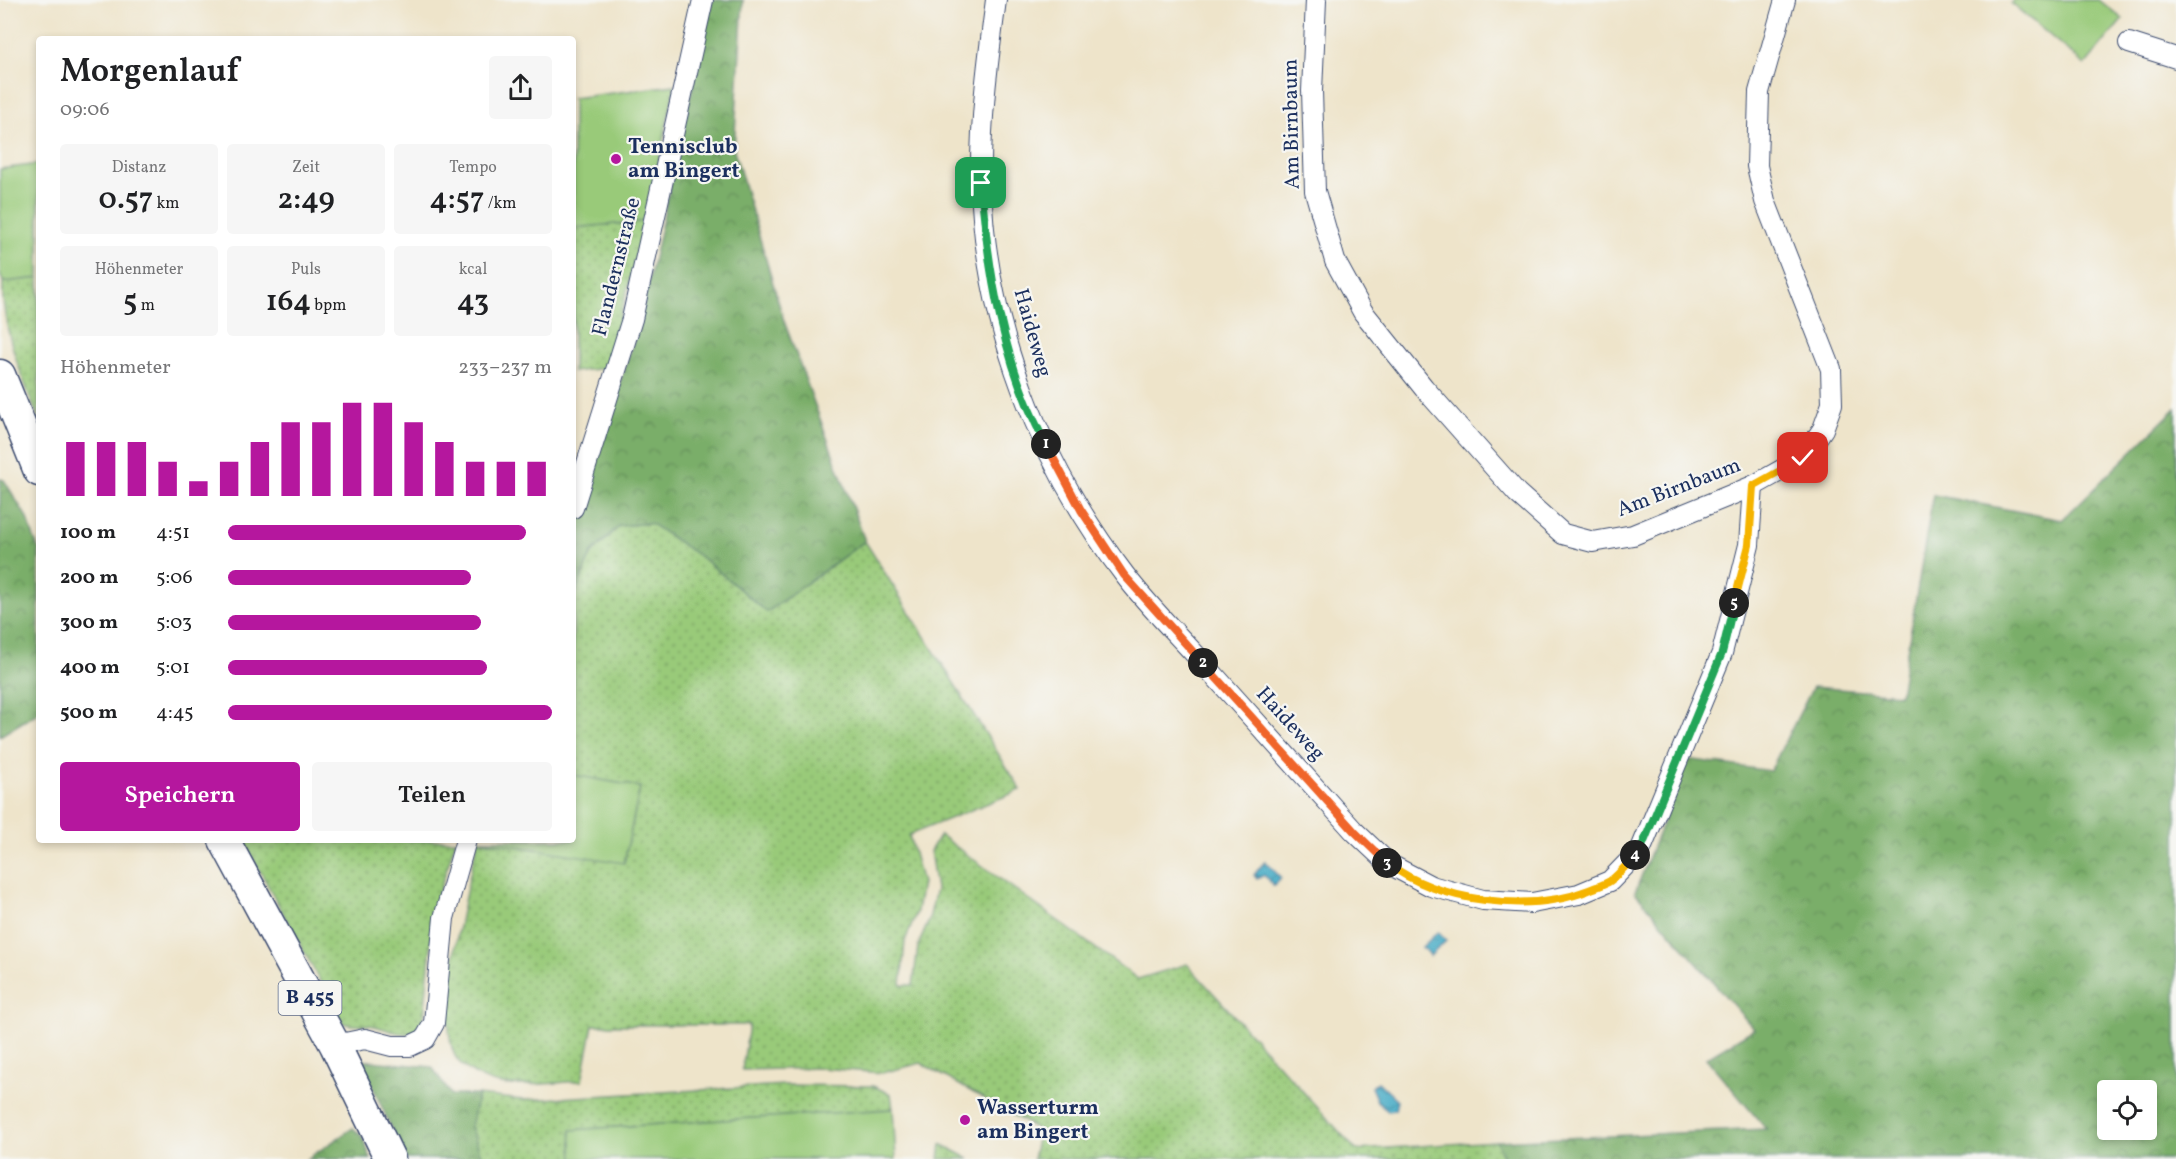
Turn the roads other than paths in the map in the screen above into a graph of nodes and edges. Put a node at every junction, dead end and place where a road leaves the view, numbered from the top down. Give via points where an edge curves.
1 (703, 0) edge
2 (996, 0) edge
3 (1316, 0) edge
4 (1785, 0) edge
5 (2129, 43) dead end
6 (2176, 58) edge
7 (0, 375) edge
8 (36, 464) edge
9 (1753, 486) junction
10 (576, 497) edge
11 (226, 843) edge
12 (465, 843) edge
13 (335, 1045) junction
14 (390, 1159) edge

1 - 10 street, Flandernstraße via 632,319
2 - 9 street, Haideweg via 982,112 981,183 987,250 1008,351 1040,433 1081,510 1124,575 1354,831 1389,864 1431,886 1483,900 1532,903 1579,894 1610,881 1641,849 1722,653 1749,545
3 - 9 street, Am Birnbaum via 1312,91 1315,191 1335,261 1363,312 1517,493 1563,534 1593,542 1633,535
4 - 9 street, Am Birnbaum via 1759,92 1757,166 1765,201 1832,369 1832,404 1823,429 1803,458
5 - 6 street
7 - 8 main road
11 - 13 main road, B 455
12 - 13 street via 444,918 434,1023 425,1039 410,1046 365,1039
13 - 14 main road, B 455

